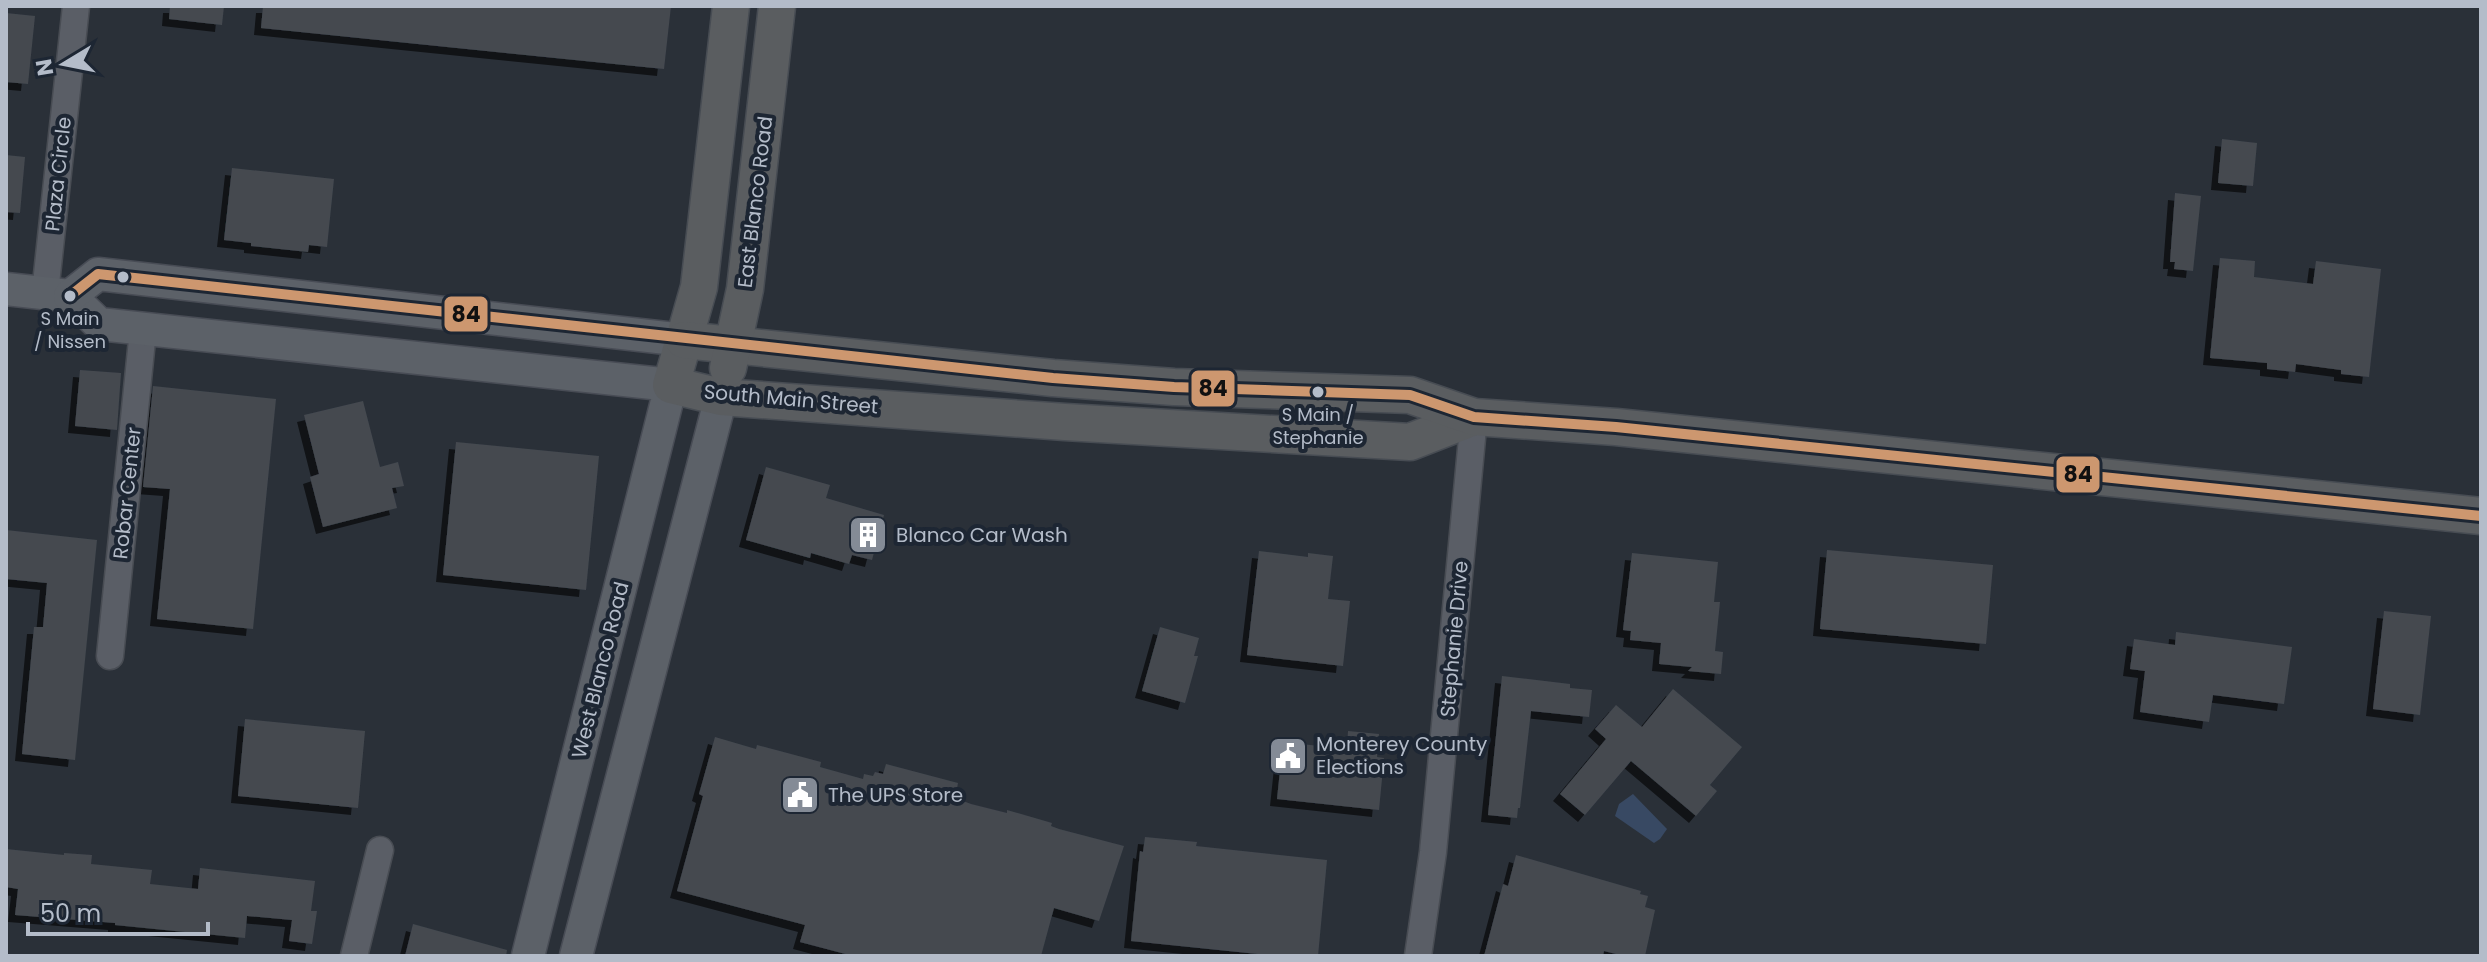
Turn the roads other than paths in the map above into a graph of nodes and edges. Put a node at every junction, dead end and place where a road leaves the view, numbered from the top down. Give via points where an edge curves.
1 (76, 6) edge
2 (731, 6) edge
3 (777, 6) edge
4 (6, 289) edge
5 (58, 295) junction
6 (143, 330) junction
7 (684, 340) junction
8 (733, 345) junction
9 (671, 385) junction
10 (721, 397) junction
11 (1474, 417) junction
12 (2481, 516) edge
13 (110, 656) dead end
14 (380, 850) dead end
15 (354, 956) edge
16 (528, 956) edge
17 (576, 956) edge
18 (1418, 956) edge

1 - 5 street, Plaza Circle
2 - 7 highway via 699,287
3 - 8 highway, East Blanco Road via 745,289
4 - 5 main road
5 - 6 main road, South Main Street via 99,324
5 - 7 main road, South Main Street via 98,274
6 - 9 main road, South Main Street
6 - 13 street, Robar Center
7 - 8 highway, South Main Street
7 - 9 highway
8 - 10 highway, East Blanco Road
8 - 11 highway, South Main Street via 1174,387 1410,395
9 - 10 highway, South Main Street
9 - 16 main road, West Blanco Road
10 - 11 highway, South Main Street via 1410,442
10 - 17 main road
11 - 12 highway, South Main Street
11 - 18 street, Stephanie Drive via 1433,852
14 - 15 street

